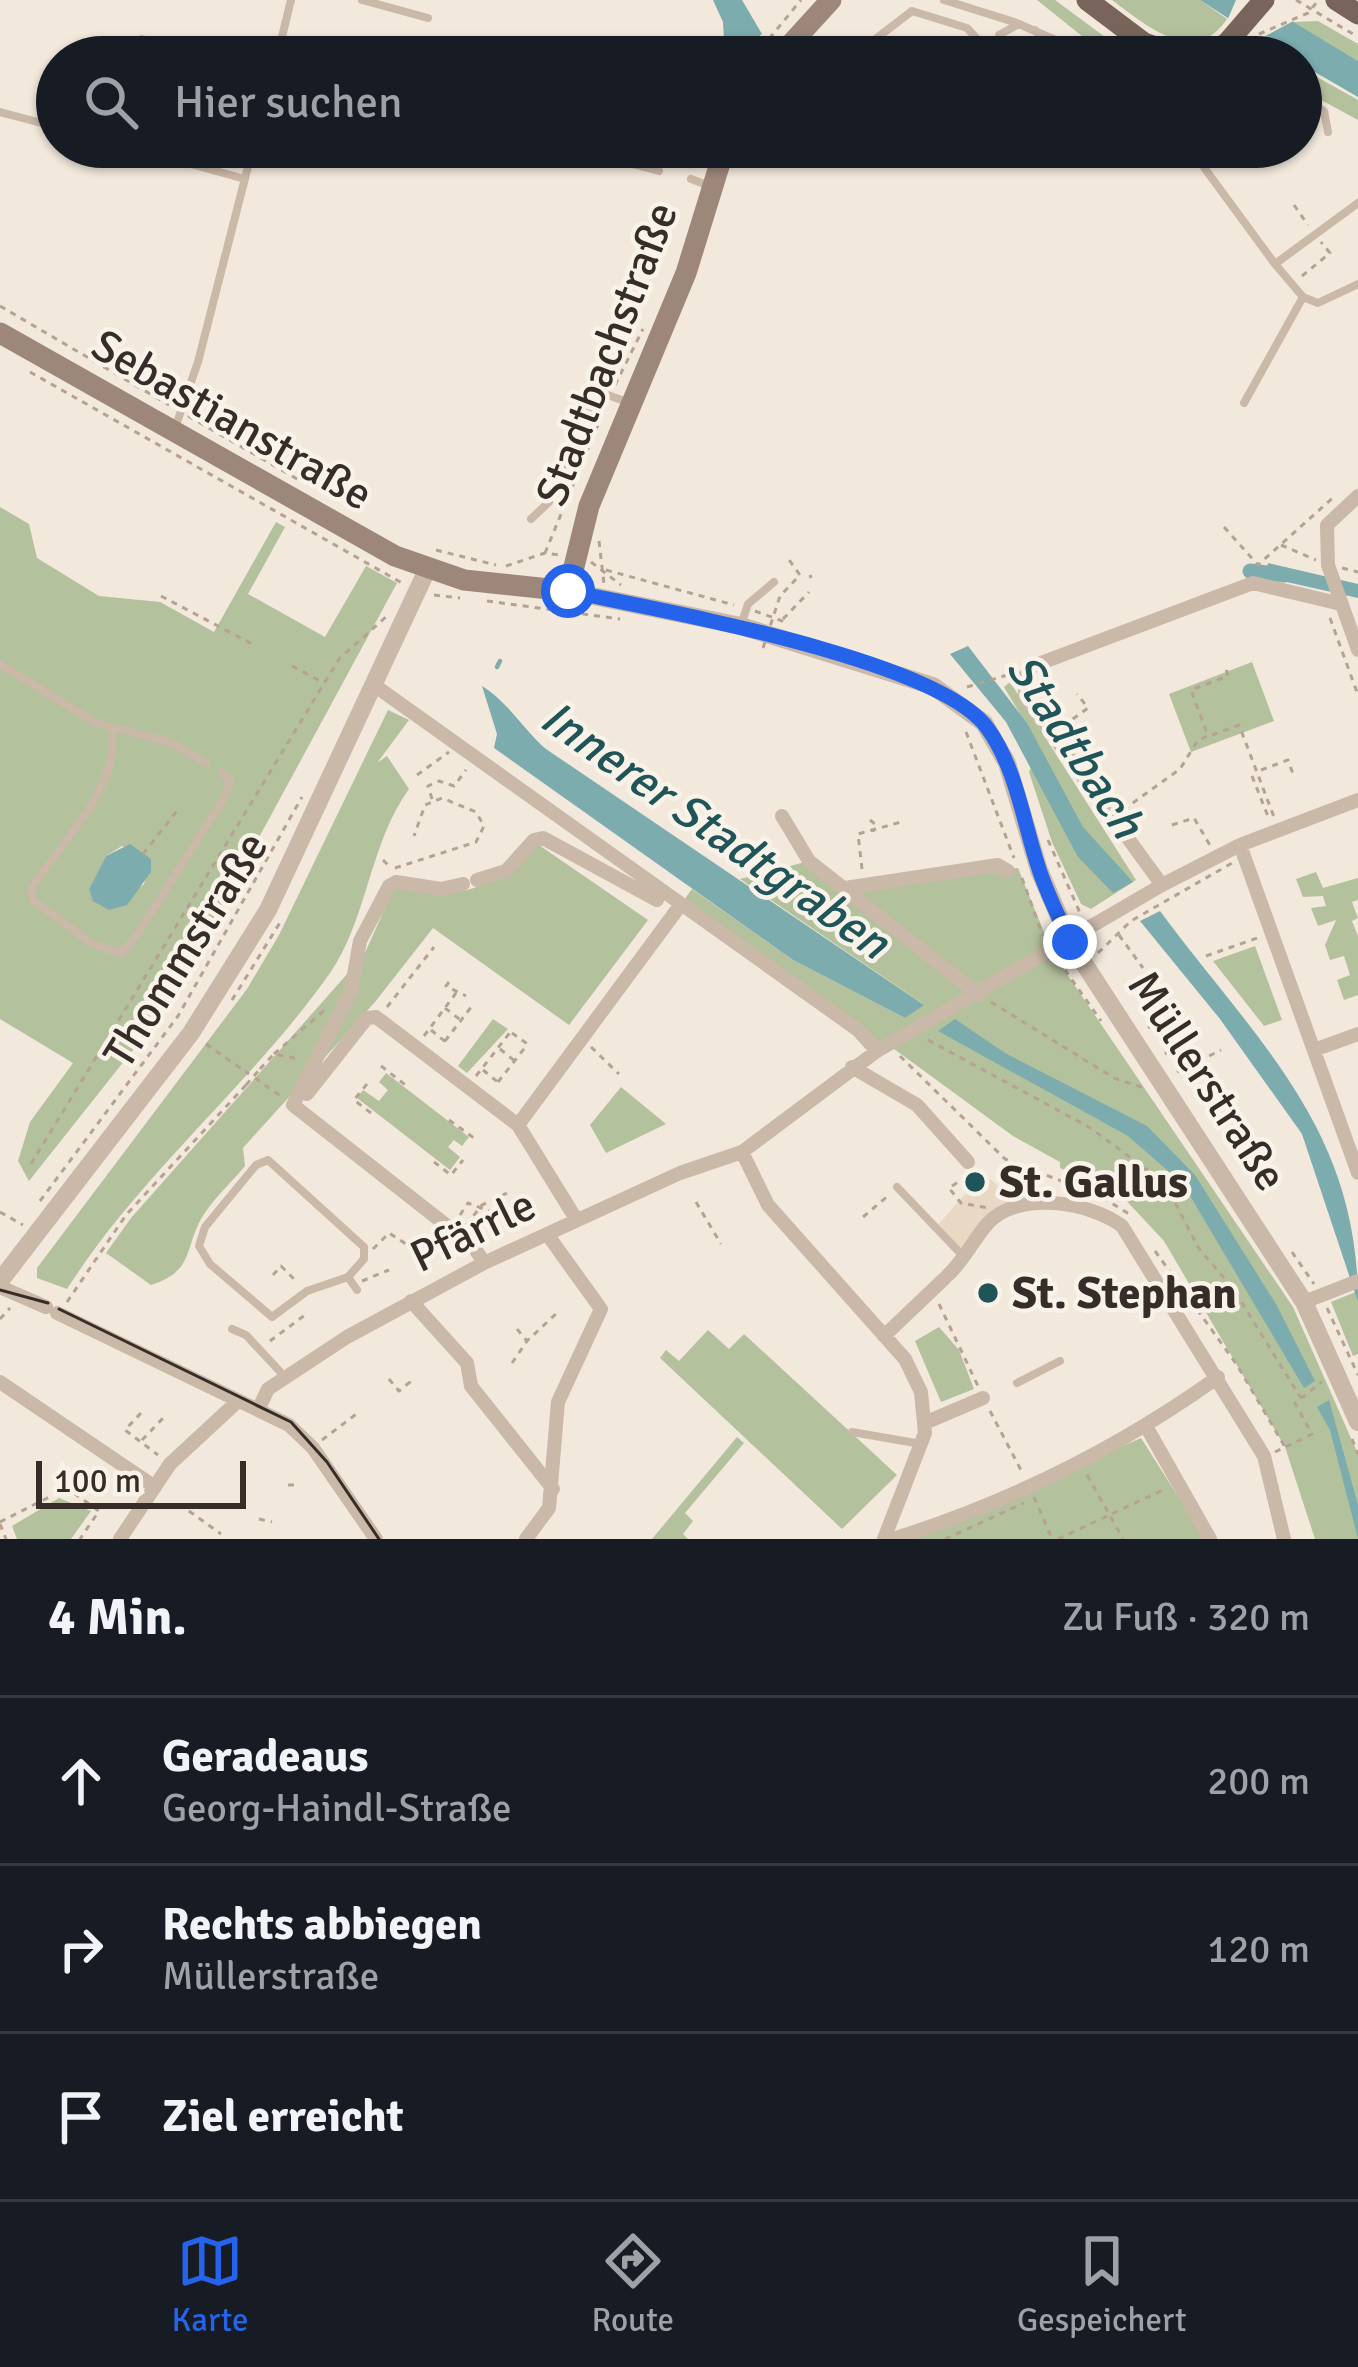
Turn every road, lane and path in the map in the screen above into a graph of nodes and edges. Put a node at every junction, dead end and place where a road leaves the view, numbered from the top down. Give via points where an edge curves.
1 (291, 0) edge
2 (362, 0) edge
3 (801, 0) edge
4 (831, 0) edge
5 (944, 0) edge
6 (1087, 0) edge
7 (1264, 0) edge
8 (1296, 0) edge
9 (1318, 0) edge
10 (1336, 0) edge
11 (1311, 10) junction
12 (1358, 14) edge
13 (428, 18) dead end
14 (1019, 24) junction
15 (1034, 29) junction
16 (1247, 34) junction
17 (282, 36) edge
18 (771, 36) edge
19 (798, 36) edge
20 (879, 36) edge
21 (975, 36) edge
22 (999, 36) edge
23 (1039, 36) edge
24 (1049, 36) edge
25 (1135, 36) edge
26 (1243, 36) edge
27 (1358, 37) edge
28 (1322, 110) edge
29 (0, 112) edge
30 (36, 121) edge
31 (1328, 132) dead end
32 (205, 168) edge
33 (248, 168) edge
34 (647, 168) edge
35 (711, 168) edge
36 (1204, 168) edge
37 (659, 171) dead end
38 (245, 179) junction
39 (1358, 203) edge
40 (1294, 205) dead end
41 (1315, 234) junction
42 (1275, 264) junction
43 (1358, 284) edge
44 (1291, 285) junction
45 (1303, 297) junction
46 (646, 321) dead end
47 (0, 333) edge
48 (15, 363) dead end
49 (168, 380) dead end
50 (165, 391) dead end
51 (619, 399) junction
52 (1244, 403) dead end
53 (174, 433) junction
54 (559, 474) dead end
55 (1340, 493) dead end
56 (1358, 496) edge
57 (549, 502) dead end
58 (531, 519) dead end
59 (1224, 527) dead end
60 (599, 543) dead end
61 (1281, 545) junction
62 (787, 557) dead end
63 (598, 564) dead end
64 (1328, 565) junction
65 (606, 570) junction
66 (418, 573) junction
67 (800, 575) junction
68 (396, 577) dead end
69 (810, 577) dead end
70 (774, 582) dead end
71 (618, 583) dead end
72 (568, 591) junction
73 (809, 592) dead end
74 (160, 596) dead end
75 (395, 598) dead end
76 (460, 598) dead end
77 (481, 600) dead end
78 (1337, 601) junction
79 (744, 617) junction
80 (782, 620) junction
81 (639, 621) dead end
82 (793, 624) dead end
83 (382, 632) dead end
84 (256, 646) dead end
85 (1358, 650) edge
86 (782, 652) dead end
87 (0, 664) edge
88 (292, 666) dead end
89 (1226, 669) dead end
90 (994, 676) dead end
91 (953, 679) dead end
92 (324, 683) junction
93 (374, 685) junction
94 (1077, 694) dead end
95 (971, 695) junction
96 (1358, 695) edge
97 (111, 728) junction
98 (964, 728) dead end
99 (1059, 732) junction
100 (1208, 736) junction
101 (448, 753) dead end
102 (206, 763) dead end
103 (1261, 770) dead end
104 (222, 772) dead end
105 (1293, 774) dead end
106 (417, 775) dead end
107 (1252, 776) dead end
108 (463, 778) dead end
109 (310, 782) dead end
110 (433, 800) junction
111 (1358, 800) edge
112 (180, 808) dead end
113 (1117, 813) junction
114 (782, 816) dead end
115 (870, 820) dead end
116 (901, 822) dead end
117 (1275, 823) junction
118 (1130, 824) dead end
119 (1044, 826) dead end
120 (1172, 826) dead end
121 (873, 832) junction
122 (414, 836) dead end
123 (1240, 845) junction
124 (1214, 848) junction
125 (1197, 853) dead end
126 (143, 854) dead end
127 (383, 860) dead end
128 (1008, 871) dead end
129 (864, 882) junction
130 (1162, 885) junction
131 (844, 888) junction
132 (1151, 901) junction
133 (677, 906) junction
134 (1132, 912) junction
135 (1090, 930) junction
136 (1117, 932) junction
137 (1271, 933) junction
138 (434, 947) dead end
139 (1061, 947) junction
140 (1206, 956) dead end
141 (1101, 963) dead end
142 (1142, 968) dead end
143 (449, 982) dead end
144 (351, 991) junction
145 (456, 993) junction
146 (980, 995) junction
147 (445, 1008) junction
148 (378, 1018) junction
149 (462, 1021) junction
150 (429, 1029) junction
151 (916, 1031) junction
152 (190, 1033) junction
153 (1358, 1034) edge
154 (580, 1039) junction
155 (416, 1047) junction
156 (498, 1048) junction
157 (883, 1049) junction
158 (1221, 1050) dead end
159 (1314, 1050) junction
160 (274, 1054) junction
161 (1162, 1057) junction
162 (316, 1062) junction
163 (515, 1062) junction
164 (381, 1066) dead end
165 (852, 1067) junction
166 (482, 1069) junction
167 (249, 1074) dead end
168 (619, 1074) dead end
169 (255, 1078) dead end
170 (368, 1084) dead end
171 (408, 1087) dead end
172 (468, 1087) junction
173 (1149, 1089) dead end
174 (294, 1107) junction
175 (371, 1113) dead end
176 (449, 1120) dead end
177 (518, 1124) junction
178 (478, 1141) dead end
179 (742, 1152) junction
180 (464, 1160) dead end
181 (434, 1162) dead end
182 (968, 1162) dead end
183 (31, 1164) dead end
184 (1358, 1173) edge
185 (897, 1187) dead end
186 (949, 1188) dead end
187 (507, 1193) dead end
188 (889, 1196) dead end
189 (696, 1202) dead end
190 (482, 1205) junction
191 (34, 1209) dead end
192 (0, 1212) edge
193 (999, 1215) junction
194 (502, 1216) dead end
195 (863, 1217) dead end
196 (456, 1220) dead end
197 (575, 1220) junction
198 (1136, 1222) dead end
199 (465, 1227) dead end
200 (547, 1234) junction
201 (14, 1237) dead end
202 (1146, 1237) dead end
203 (721, 1244) dead end
204 (1289, 1248) dead end
205 (417, 1251) dead end
206 (966, 1258) junction
207 (364, 1259) junction
208 (484, 1263) junction
209 (389, 1270) dead end
210 (273, 1275) dead end
211 (1358, 1280) edge
212 (352, 1284) junction
213 (0, 1288) edge
214 (307, 1291) junction
215 (1312, 1298) junction
216 (411, 1301) junction
217 (56, 1308) junction
218 (560, 1310) dead end
219 (304, 1316) dead end
220 (944, 1318) dead end
221 (232, 1329) dead end
222 (517, 1329) dead end
223 (884, 1336) junction
224 (526, 1341) junction
225 (260, 1350) junction
226 (1060, 1361) dead end
227 (512, 1363) dead end
228 (409, 1376) dead end
229 (1218, 1377) junction
230 (286, 1378) junction
231 (389, 1378) dead end
232 (1347, 1379) edge
233 (0, 1382) edge
234 (1017, 1384) dead end
235 (986, 1397) junction
236 (1300, 1398) junction
237 (238, 1401) junction
238 (258, 1410) junction
239 (358, 1412) dead end
240 (141, 1413) dead end
241 (166, 1415) dead end
242 (927, 1422) junction
243 (1358, 1422) edge
244 (1147, 1428) junction
245 (852, 1432) dead end
246 (140, 1442) junction
247 (921, 1444) junction
248 (1286, 1447) junction
249 (313, 1448) junction
250 (1270, 1454) dead end
251 (170, 1464) junction
252 (1090, 1474) dead end
253 (288, 1485) dead end
254 (296, 1485) dead end
255 (1030, 1486) junction
256 (155, 1487) junction
257 (1166, 1488) dead end
258 (553, 1489) junction
259 (189, 1511) dead end
260 (1111, 1515) junction
261 (259, 1519) dead end
262 (272, 1522) dead end
263 (0, 1523) edge
264 (221, 1534) dead end
265 (6, 1539) edge
266 (80, 1539) edge
267 (120, 1539) edge
268 (376, 1539) edge
269 (526, 1539) edge
270 (889, 1539) edge
271 (1055, 1539) edge
272 (1123, 1539) edge
273 (1210, 1539) edge
274 (1284, 1539) edge

1 - 17 lane
2 - 13 lane
3 - 18 path
4 - 19 main road
5 - 14 lane
6 - 25 main road
7 - 16 main road
8 - 11 path
9 - 11 path
10 - 12 main road
11 - 16 path
11 - 27 path
14 - 15 lane
14 - 22 lane
15 - 23 lane
15 - 24 lane
16 - 26 main road
20 - 21 lane via 912,11
28 - 31 lane
29 - 30 lane
32 - 38 lane
33 - 38 lane
34 - 37 lane
35 - 51 main road, Stadtbachstraße via 701,183 686,273
36 - 42 lane
38 - 53 lane
39 - 41 lane
40 - 41 path
41 - 42 lane
41 - 44 path via 1330,254
42 - 44 lane
43 - 45 lane via 1318,303
44 - 45 lane
45 - 52 lane
46 - 51 path, Stadtbachstraße
47 - 53 main road, Sebastianstraße
48 - 66 path
49 - 50 path
51 - 54 lane via 597,392
51 - 66 path, Stadtbachstraße via 545,553 524,564
51 - 72 main road, Stadtbachstraße
53 - 66 main road, Sebastianstraße
55 - 61 path
56 - 64 street via 1327,525
57 - 58 lane
59 - 61 path via 1258,565
60 - 65 path, Stadtbachstraße
61 - 64 path
62 - 67 path, bridge
63 - 65 path
64 - 78 street
65 - 71 path
65 - 79 path
66 - 68 path
66 - 72 main road, Sebastianstraße
66 - 75 path
66 - 76 path
66 - 93 street, Thommstraße
67 - 69 path, bridge
67 - 86 path, bridge via 780,596 763,647
70 - 79 lane
72 - 79 street
73 - 80 path
74 - 84 path
77 - 81 path
78 - 85 street
78 - 96 path via 1330,617
78 - 99 street via 1252,583 1034,666 1024,676 1025,697
79 - 80 path
79 - 95 street
80 - 82 path
83 - 92 path via 390,614
87 - 97 lane
88 - 92 path
89 - 100 path via 1228,676 1191,691
90 - 95 path
91 - 95 path
92 - 183 path
93 - 133 street
93 - 152 street, Thommstraße via 268,910
94 - 99 path via 1088,708
95 - 139 street, Müllerstraße via 1007,763
97 - 102 lane via 172,743
97 - 104 lane via 117,753 31,889 33,900 92,944 121,952 135,938 224,798 230,781
98 - 139 path
99 - 113 street
100 - 113 path via 1180,769
100 - 117 path via 1239,724
101 - 106 path
103 - 105 path via 1288,760
107 - 117 path
108 - 110 path via 428,786
109 - 191 path, Thommstraße via 178,1016
110 - 122 path
110 - 127 path via 476,812 484,826 476,842 390,872
111 - 117 street, Pfärrle
112 - 126 path
113 - 118 path
113 - 130 street
114 - 131 street via 809,861
115 - 121 path
116 - 121 path
117 - 123 street, Pfärrle
119 - 135 path
120 - 124 path via 1194,818
121 - 129 path via 858,834
123 - 124 street, Pfärrle
123 - 137 street
124 - 125 path
124 - 130 street, Pfärrle
128 - 129 street via 998,865
129 - 131 street
130 - 132 street, Pfärrle
131 - 146 street
132 - 134 street, Pfärrle
132 - 134 path
133 - 144 street via 534,840 506,871 470,882 389,886 360,941
133 - 154 street
133 - 157 street
134 - 135 street, Pfärrle
134 - 136 path
135 - 139 street, Pfärrle
136 - 141 path via 1100,946
136 - 142 path
137 - 140 path
137 - 159 street
138 - 148 path
139 - 146 street, Pfärrle
139 - 215 street, Müllerstraße
143 - 145 path
144 - 160 path
144 - 162 street
145 - 147 path
145 - 149 path via 474,1006
146 - 151 street, Pfärrle
146 - 173 path via 1114,1078
147 - 149 path
147 - 150 path
148 - 155 street
148 - 174 street via 368,1018
149 - 150 path via 446,1042
150 - 155 path
151 - 157 street, Pfärrle
151 - 236 path via 1021,1087 1165,1184
152 - 167 path
152 - 213 street, Thommstraße
153 - 159 street
154 - 168 path
154 - 177 street
155 - 172 street
156 - 163 path
156 - 163 path via 511,1031 528,1045
156 - 166 path
157 - 165 street, Pfärrle
157 - 198 path via 1005,1159 1125,1208
158 - 161 path via 1174,1074
159 - 184 street
160 - 162 path
160 - 217 path, bridge via 126,1215
161 - 161 path via 1145,1030 1171,1012 1188,1036
162 - 174 street
163 - 166 path via 499,1083
164 - 171 path
165 - 179 street, Pfärrle
165 - 182 street via 917,1105
166 - 172 path
169 - 174 path
170 - 175 path via 354,1100
172 - 177 street
174 - 208 street
176 - 178 path
177 - 197 street
179 - 197 street, Pfärrle
179 - 223 street via 768,1205
180 - 181 path via 452,1175
185 - 206 lane
186 - 193 path via 961,1203
187 - 190 path
188 - 195 path
189 - 203 path
190 - 194 path
190 - 196 path via 468,1203
190 - 199 path
192 - 201 path via 23,1225
193 - 206 street
193 - 229 street via 1077,1207 1122,1226
197 - 200 street, Pfärrle
200 - 208 street, Pfärrle
200 - 258 street via 601,1309 564,1380
202 - 248 path
204 - 215 path
205 - 207 path via 389,1233
206 - 223 street
207 - 212 lane
207 - 214 lane via 364,1247 268,1160 256,1165 205,1227 200,1246 272,1317
208 - 216 street, Pfärrle
209 - 212 path
210 - 214 path via 281,1266
211 - 215 street
212 - 214 lane
213 - 217 street
215 - 232 street, Müllerstraße
215 - 232 path
216 - 230 street, Pfärrle via 372,1316
216 - 258 street via 466,1363 471,1386
217 - 237 street
218 - 224 path
219 - 225 path
220 - 235 path
221 - 225 lane
222 - 224 path
223 - 242 street via 911,1371
224 - 227 path
225 - 230 lane
226 - 234 lane
228 - 231 path via 399,1391
229 - 244 street
229 - 274 street via 1264,1456
230 - 238 street, Pfärrle via 268,1389
232 - 236 path
232 - 243 street, Müllerstraße
233 - 256 street
235 - 242 street
235 - 255 path
236 - 248 path via 1295,1403 1312,1434
237 - 238 street
237 - 251 street
238 - 249 street
239 - 249 path
240 - 246 path via 125,1430
241 - 246 path
242 - 247 street
244 - 255 street
244 - 273 street
245 - 247 lane
246 - 251 path
247 - 270 street
248 - 250 path
249 - 268 street
251 - 256 street
252 - 260 path
253 - 254 path
255 - 270 street
255 - 271 path
256 - 267 street
257 - 260 path
258 - 269 street
259 - 264 path
260 - 271 path
260 - 272 path
261 - 262 path
263 - 265 path
263 - 266 path via 67,1488 99,1510

